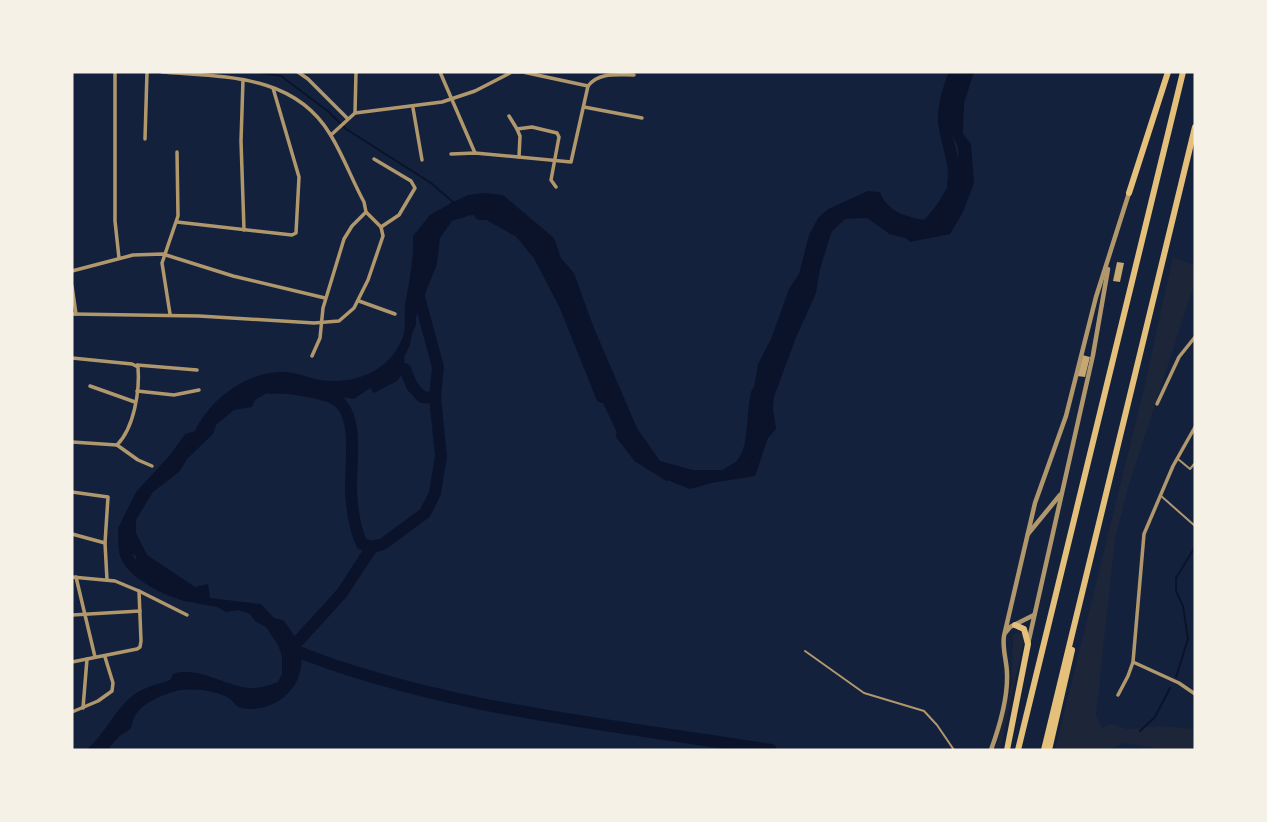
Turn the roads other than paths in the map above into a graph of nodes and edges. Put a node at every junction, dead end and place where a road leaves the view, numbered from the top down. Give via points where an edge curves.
1 (115, 72) edge
2 (146, 72) edge
3 (162, 72) edge
4 (301, 72) edge
5 (356, 72) edge
6 (440, 72) edge
7 (509, 72) edge
8 (1168, 72) edge
9 (1184, 72) edge
10 (634, 75) dead end
11 (243, 79) junction
12 (588, 86) junction
13 (273, 88) junction
14 (453, 99) junction
15 (413, 107) junction
16 (584, 107) junction
17 (355, 113) junction
18 (509, 116) dead end
19 (642, 118) dead end
20 (346, 120) junction
21 (1195, 127) edge
22 (517, 129) junction
23 (332, 133) junction
24 (145, 139) dead end
25 (177, 152) dead end
26 (475, 153) junction
27 (451, 154) dead end
28 (519, 157) junction
29 (374, 159) dead end
30 (422, 160) dead end
31 (556, 161) junction
32 (556, 187) dead end
33 (1129, 193) joint
34 (366, 212) junction
35 (177, 222) junction
36 (381, 227) junction
37 (244, 230) junction
38 (1111, 251) junction
39 (163, 254) junction
40 (119, 258) junction
41 (72, 271) edge
42 (72, 286) edge
43 (326, 298) junction
44 (359, 301) junction
45 (74, 314) edge
46 (394, 314) dead end
47 (170, 315) junction
48 (318, 323) junction
49 (1195, 337) edge
50 (312, 356) dead end
51 (72, 358) edge
52 (137, 366) junction
53 (197, 370) dead end
54 (90, 386) dead end
55 (199, 390) dead end
56 (137, 391) junction
57 (135, 402) junction
58 (1157, 404) dead end
59 (1195, 427) edge
60 (72, 442) edge
61 (117, 445) junction
62 (1177, 458) junction
63 (1195, 463) edge
64 (152, 466) dead end
65 (72, 492) edge
66 (1060, 494) junction
67 (1160, 494) junction
68 (1195, 526) edge
69 (72, 534) edge
70 (1027, 536) junction
71 (105, 543) junction
72 (74, 577) edge
73 (107, 580) junction
74 (139, 591) junction
75 (140, 611) junction
76 (1035, 614) junction
77 (72, 615) edge
78 (84, 615) junction
79 (187, 615) dead end
80 (1015, 625) junction
81 (1073, 630) junction
82 (1004, 636) junction
83 (1028, 644) junction
84 (805, 651) dead end
85 (104, 656) junction
86 (95, 658) junction
87 (87, 659) junction
88 (72, 662) edge
89 (1133, 662) junction
90 (1195, 694) edge
91 (1118, 695) dead end
92 (83, 708) junction
93 (74, 711) edge
94 (954, 750) edge
95 (990, 750) edge
96 (1007, 750) edge
97 (1018, 750) edge
98 (1044, 750) edge
99 (1049, 750) edge

1 - 40 street
2 - 24 street
3 - 11 street
4 - 20 street
5 - 17 street
6 - 14 street
7 - 12 street
7 - 14 street
8 - 33 highway
9 - 97 highway
10 - 12 street via 602,76
11 - 13 street
11 - 37 street
12 - 16 street
13 - 23 street via 300,100
13 - 37 street via 299,177 296,232
14 - 15 street
14 - 26 street
15 - 17 street
15 - 30 street
16 - 19 street
16 - 31 street via 571,162
17 - 20 street
18 - 22 street
20 - 23 street
21 - 81 highway
22 - 28 street
22 - 31 street via 557,133
23 - 34 street
25 - 35 street
26 - 27 street
26 - 28 street
28 - 31 street
29 - 36 street via 415,188 399,215
31 - 32 street via 551,180
33 - 38 street
34 - 36 street
34 - 43 street via 344,239
35 - 37 street
35 - 39 street
36 - 44 street via 383,236
38 - 66 street
38 - 70 street
39 - 40 street
39 - 43 street
39 - 47 street
40 - 41 street
42 - 45 street
43 - 48 street
44 - 46 street
44 - 48 street via 342,320
45 - 47 street
47 - 48 street
48 - 50 street via 320,338
49 - 58 street via 1179,357
51 - 52 street
52 - 53 street
52 - 56 street
54 - 57 street
55 - 56 street via 174,395
56 - 57 street
57 - 61 street via 128,428
59 - 62 street
60 - 61 street
61 - 64 street
62 - 63 lane via 1190,468
62 - 67 street
65 - 71 street via 107,497
66 - 70 street
66 - 76 street
67 - 68 lane
67 - 89 street via 1144,534
69 - 71 street
70 - 82 street
71 - 73 street
72 - 73 street
72 - 78 street
73 - 74 street
74 - 75 street
74 - 79 street
75 - 78 street
75 - 85 street via 140,647
76 - 80 street
76 - 83 street
77 - 78 street
78 - 86 street
80 - 82 street
80 - 83 highway via 1026,631
81 - 98 highway
81 - 99 highway
82 - 95 street via 1006,687
83 - 96 highway
84 - 94 lane via 864,693 924,711
85 - 86 street
85 - 92 street via 112,691
86 - 87 street
87 - 88 street
87 - 92 street
89 - 90 street
89 - 91 street
92 - 93 street

